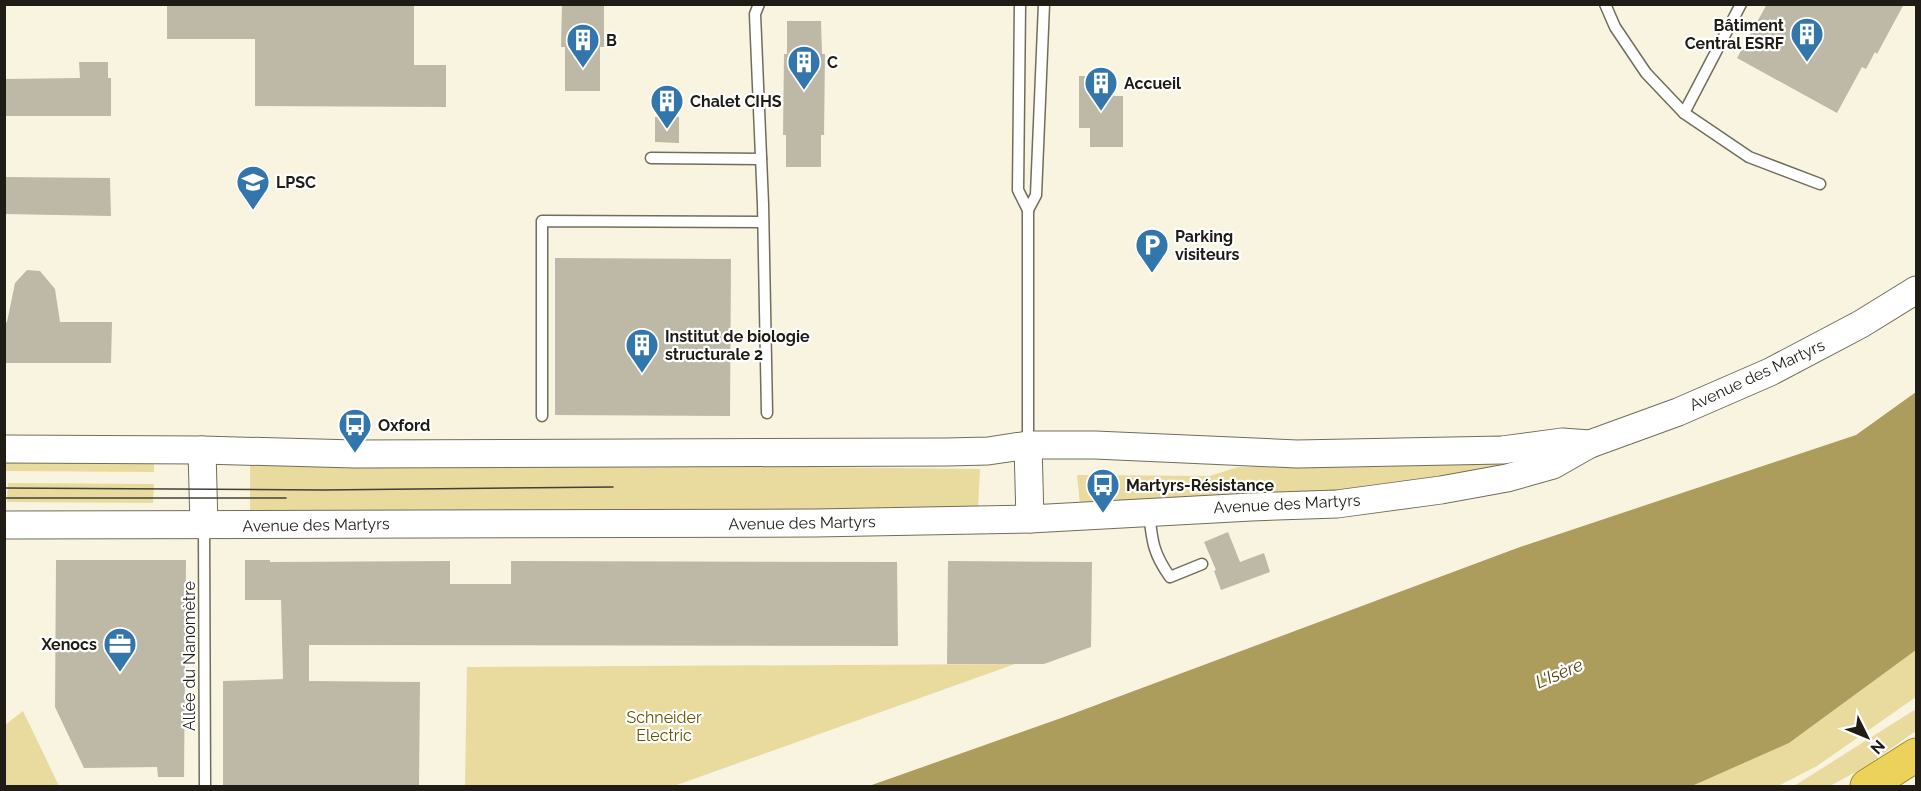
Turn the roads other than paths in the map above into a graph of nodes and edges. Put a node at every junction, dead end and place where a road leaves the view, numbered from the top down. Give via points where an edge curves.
1 (759, 4) edge
2 (1020, 4) edge
3 (1044, 4) edge
4 (1605, 4) edge
5 (1741, 4) edge
6 (1684, 113) junction
7 (651, 158) dead end
8 (761, 159) junction
9 (1820, 184) dead end
10 (1028, 210) junction
11 (763, 222) junction
12 (1917, 290) edge
13 (767, 413) dead end
14 (542, 416) dead end
15 (1590, 444) junction
16 (1028, 445) junction
17 (4, 450) edge
18 (202, 450) junction
19 (1149, 512) junction
20 (1030, 519) junction
21 (4, 525) edge
22 (204, 526) junction
23 (1202, 564) dead end
24 (1917, 755) edge
25 (205, 786) edge
26 (1868, 786) edge

1 - 8 lane via 755,14
2 - 10 lane via 1018,190
3 - 10 lane via 1036,195
4 - 6 lane via 1615,27 1647,73
5 - 6 lane
6 - 9 lane via 1749,157
7 - 8 lane
8 - 11 lane
10 - 16 lane
11 - 13 lane
11 - 14 lane via 542,221
12 - 15 main road, Avenue des Martyrs via 1770,372
15 - 16 main road, Avenue des Martyrs via 1562,442 1503,450 1297,454
15 - 19 main road, Avenue des Martyrs via 1553,465 1441,490 1337,504
16 - 18 main road, Avenue des Martyrs via 935,452 355,454
16 - 20 main road
17 - 18 main road, Avenue des Martyrs
18 - 22 main road
19 - 20 main road, Avenue des Martyrs
19 - 23 lane via 1151,539 1158,560 1170,577
20 - 22 main road, Avenue des Martyrs
21 - 22 main road, Avenue des Martyrs
22 - 25 lane, Allée du Nanomètre
24 - 26 highway

